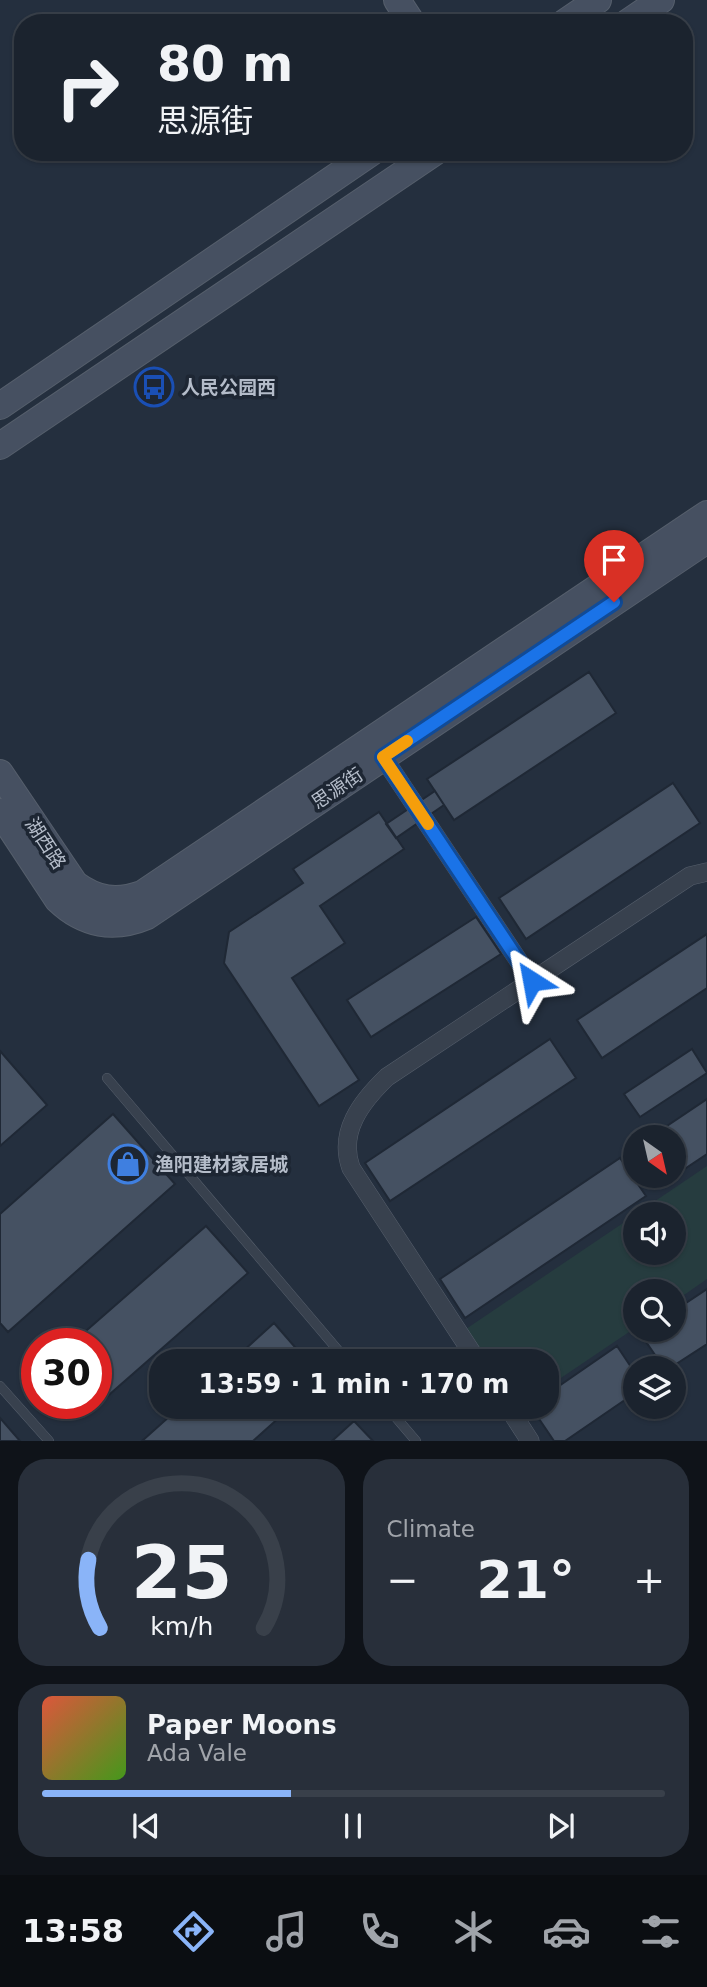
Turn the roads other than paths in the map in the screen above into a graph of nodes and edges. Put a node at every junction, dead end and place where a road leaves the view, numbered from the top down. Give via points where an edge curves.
1 (598, 0) edge
2 (661, 0) edge
3 (577, 14) edge
4 (640, 14) edge
5 (359, 161) edge
6 (422, 161) edge
7 (0, 406) edge
8 (0, 446) edge
9 (707, 514) edge
10 (707, 540) edge
11 (377, 748) junction
12 (0, 773) edge
13 (0, 812) edge
14 (707, 872) edge
15 (102, 911) junction
16 (532, 981) junction
17 (107, 1078) dead end
18 (337, 1349) edge
19 (469, 1349) edge
20 (0, 1386) edge
21 (397, 1419) edge
22 (516, 1419) edge
23 (49, 1441) edge
24 (416, 1441) edge
25 (530, 1441) edge

1 - 3 street
2 - 4 street
5 - 7 street
6 - 8 street
9 - 11 street, 思源街
10 - 11 street, 思源街
11 - 15 street, 思源街 via 142,894
11 - 16 street
12 - 15 street, 湖西路 via 65,873
13 - 15 street, 湖西路 via 58,900 82,918
14 - 16 street via 690,876
16 - 19 street via 387,1077 357,1113 348,1138 346,1154 351,1168
17 - 18 lane
20 - 23 lane
21 - 24 lane
22 - 25 street

